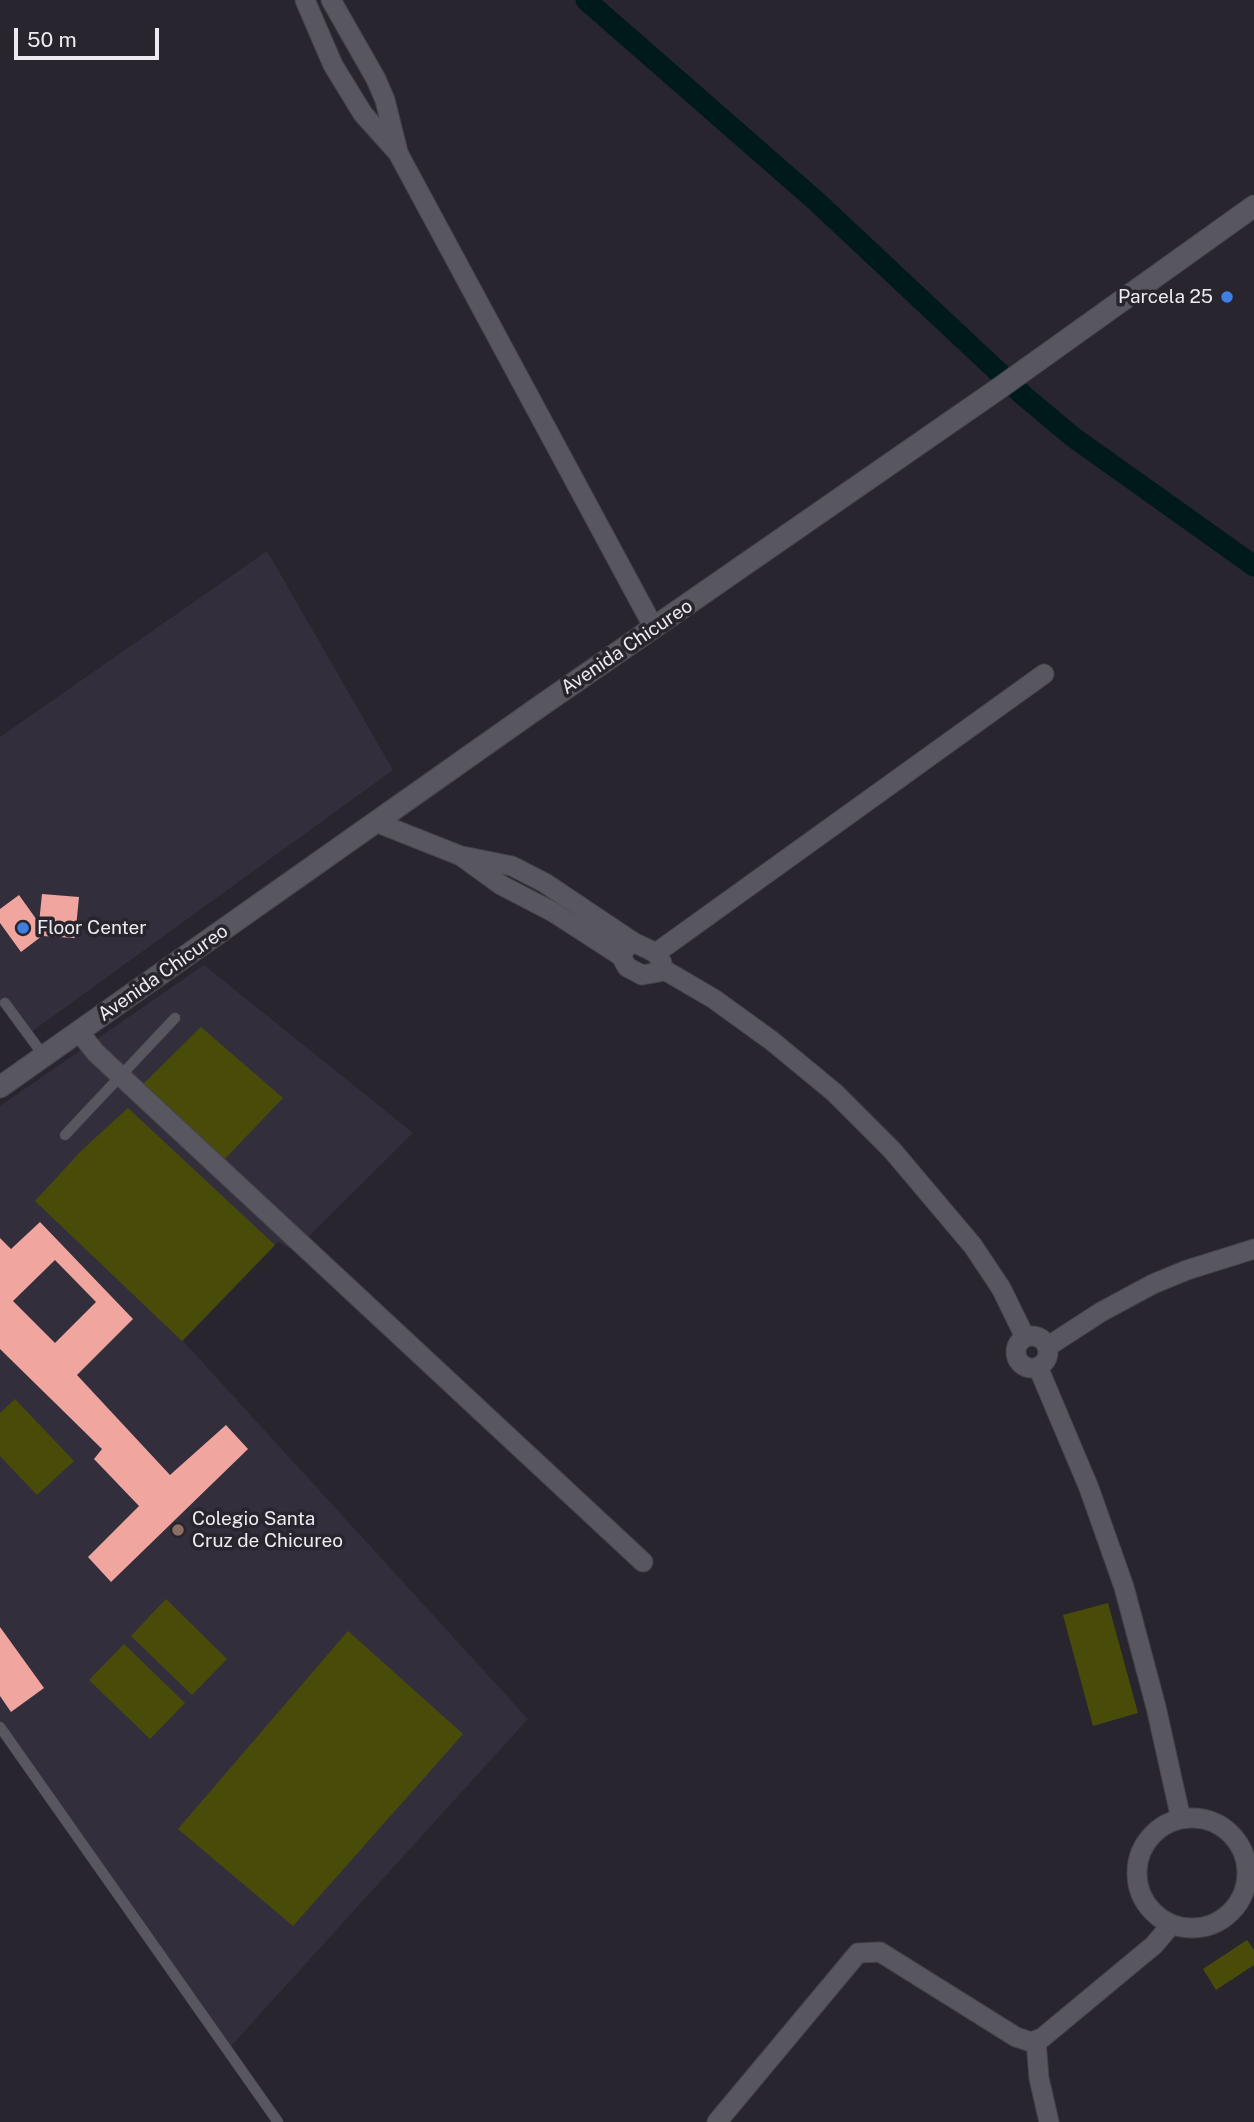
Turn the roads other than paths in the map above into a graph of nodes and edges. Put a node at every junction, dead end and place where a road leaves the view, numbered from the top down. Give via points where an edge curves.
1 (305, 0) edge
2 (331, 0) edge
3 (398, 153) junction
4 (1254, 206) edge
5 (654, 628) junction
6 (1044, 674) dead end
7 (378, 823) junction
8 (627, 949) junction
9 (658, 960) junction
10 (5, 1003) dead end
11 (176, 1018) dead end
12 (79, 1032) junction
13 (44, 1056) junction
14 (121, 1077) junction
15 (0, 1087) edge
16 (65, 1135) dead end
17 (1254, 1249) edge
18 (1025, 1337) junction
19 (1047, 1347) junction
20 (1038, 1367) junction
21 (643, 1562) dead end
22 (0, 1727) edge
23 (1181, 1819) junction
24 (1250, 1880) edge
25 (1171, 1925) junction
26 (1036, 2041) junction
27 (278, 2122) edge
28 (717, 2122) edge
29 (1049, 2122) edge

1 - 3 street via 350,94
2 - 3 street via 385,100
3 - 5 street
4 - 5 main road, Avenida Chicureo
5 - 7 main road, Avenida Chicureo
6 - 9 street
7 - 8 street via 461,856 501,885
7 - 12 main road, Avenida Chicureo
8 - 9 street
8 - 9 street via 627,967 642,975 654,974
9 - 18 street via 772,1041 885,1142 973,1246
10 - 13 lane
11 - 14 lane
12 - 13 main road, Avenida Chicureo
12 - 14 street
13 - 15 main road, Avenida Chicureo
14 - 16 lane
14 - 21 street
17 - 19 street via 1153,1284
18 - 19 street via 1036,1336
18 - 20 street via 1017,1345 1016,1356 1021,1365
19 - 20 street via 1046,1359
20 - 23 street via 1125,1587
22 - 27 lane
23 - 24 street via 1202,1819 1230,1833 1246,1861
23 - 25 street via 1156,1832 1143,1846 1137,1864 1143,1900
24 - 25 street via 1240,1901 1219,1922 1200,1928
25 - 26 street via 1154,1945
26 - 28 street via 1016,2038 886,1955 866,1950 852,1958
26 - 29 street

